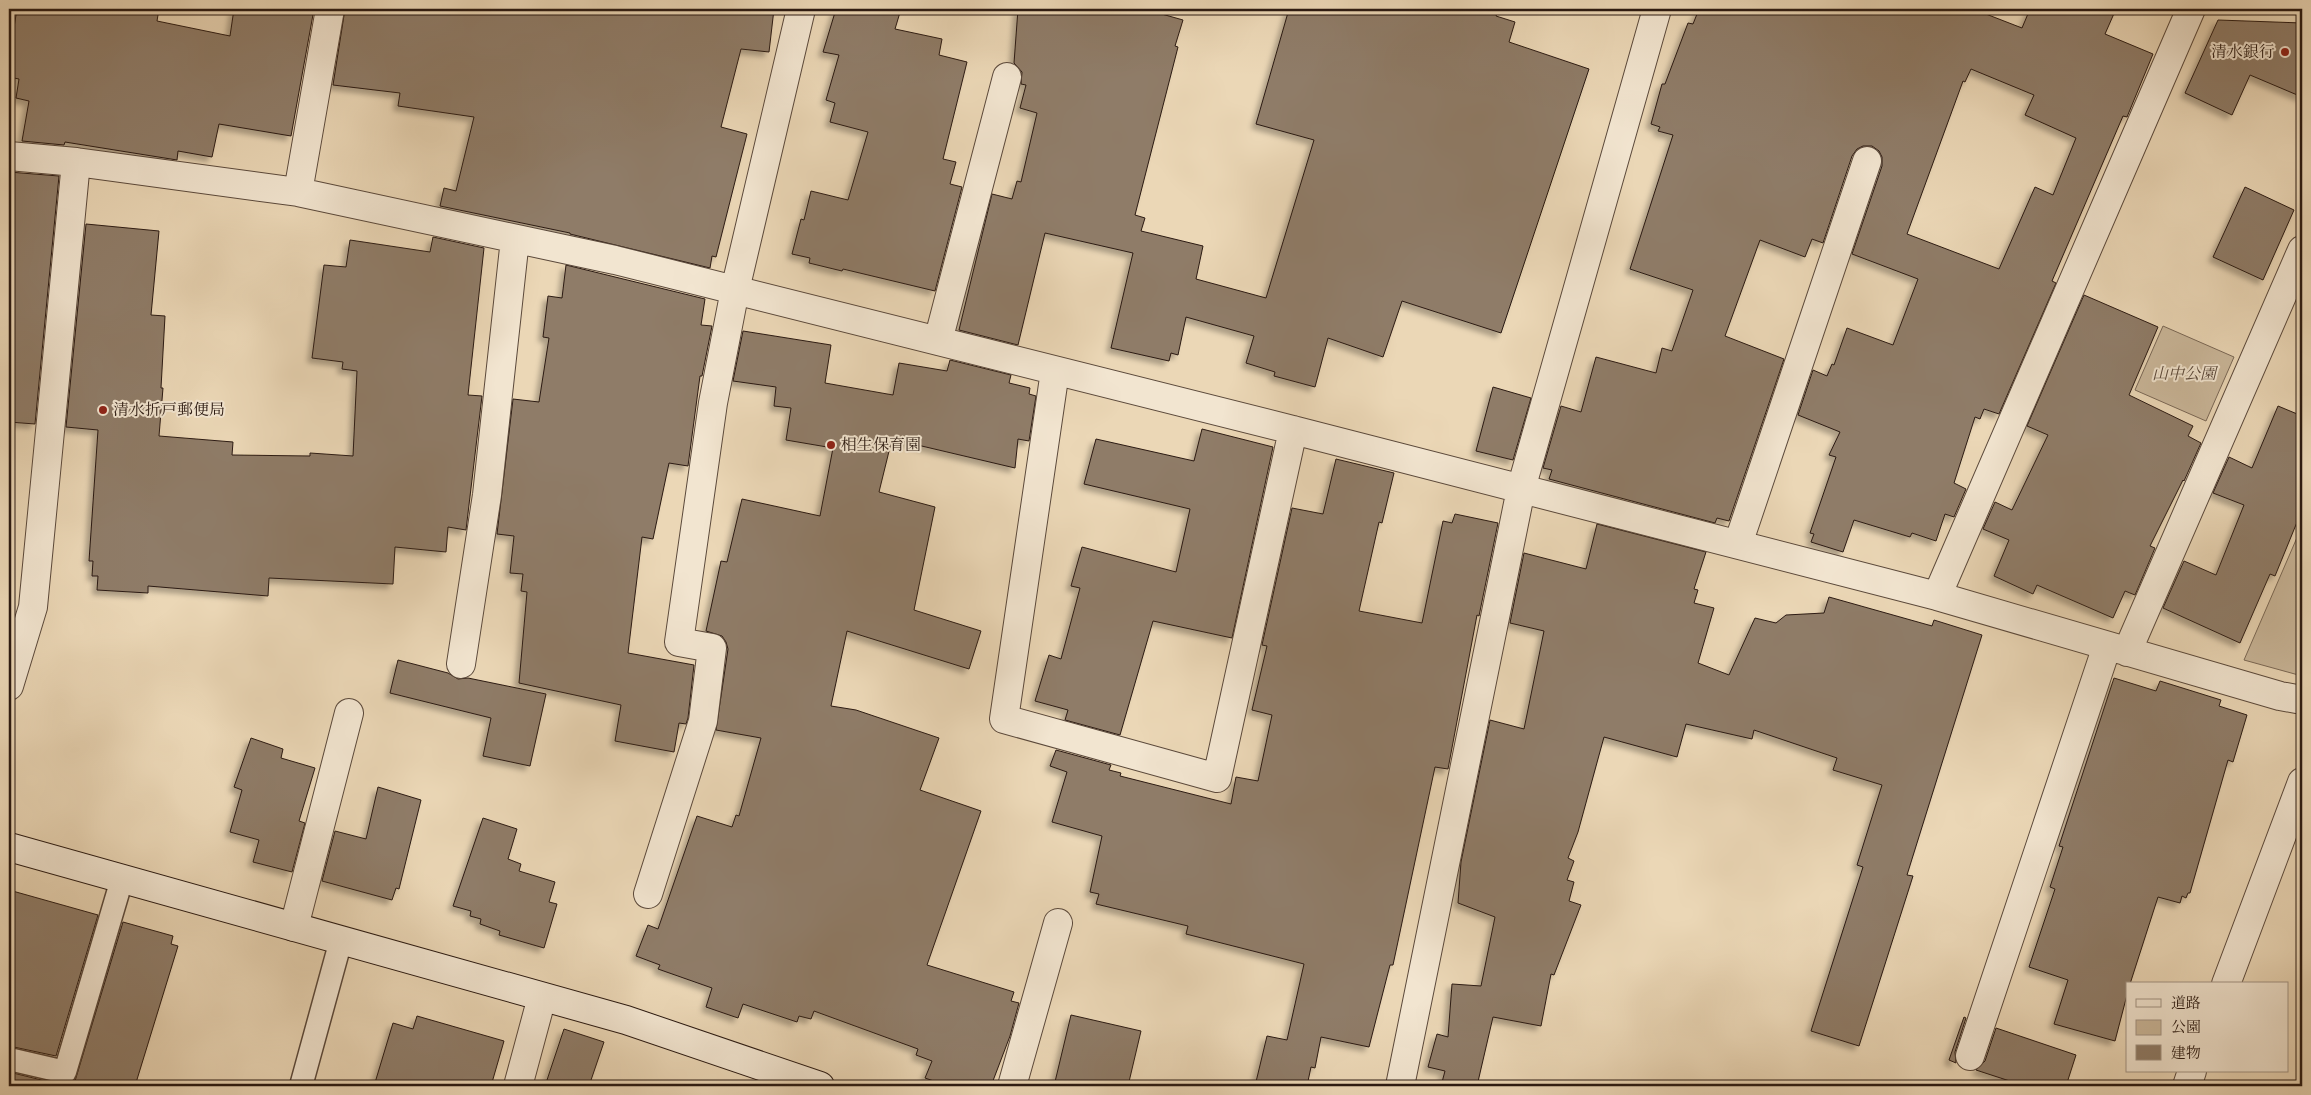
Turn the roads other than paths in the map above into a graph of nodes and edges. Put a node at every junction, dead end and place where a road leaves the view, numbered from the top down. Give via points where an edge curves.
1 (330, 9) edge
2 (801, 9) edge
3 (1657, 9) edge
4 (2191, 9) edge
5 (1007, 77) dead end
6 (9, 156) edge
7 (1867, 161) dead end
8 (76, 162) junction
9 (298, 192) junction
10 (515, 239) junction
11 (2302, 250) edge
12 (735, 290) junction
13 (938, 341) junction
14 (1056, 371) junction
15 (1293, 430) junction
16 (1521, 489) junction
17 (1738, 544) junction
18 (1937, 596) junction
19 (2117, 649) junction
20 (461, 664) dead end
21 (9, 686) edge
22 (2302, 700) edge
23 (349, 713) dead end
24 (2302, 782) edge
25 (9, 847) edge
26 (122, 879) junction
27 (648, 894) dead end
28 (1058, 923) dead end
29 (294, 927) junction
30 (341, 940) junction
31 (2227, 982) edge
32 (542, 997) junction
33 (1970, 1056) dead end
34 (9, 1058) edge
35 (2192, 1072) edge
36 (302, 1086) edge
37 (518, 1086) edge
38 (820, 1086) edge
39 (1012, 1086) edge
40 (1400, 1086) edge
41 (2187, 1086) edge

1 - 9 street
2 - 12 street
3 - 16 street
4 - 18 street
5 - 13 street
6 - 8 street
7 - 17 street
8 - 9 street
8 - 21 street via 33,607
9 - 10 street
10 - 12 street
10 - 20 street via 487,495
11 - 19 street
12 - 13 street
12 - 27 street via 713,404 679,642 712,648 703,722
13 - 14 street
14 - 15 street
14 - 15 street via 1004,720 1217,778
15 - 16 street
16 - 17 street
16 - 40 street
17 - 18 street
18 - 19 street
19 - 22 street
19 - 33 street
23 - 29 street
24 - 31 street
25 - 26 street
26 - 29 street
26 - 34 lane via 65,1072
28 - 39 street
29 - 30 street
30 - 32 street
30 - 36 lane
32 - 37 street
32 - 38 street via 626,1020
35 - 41 street

